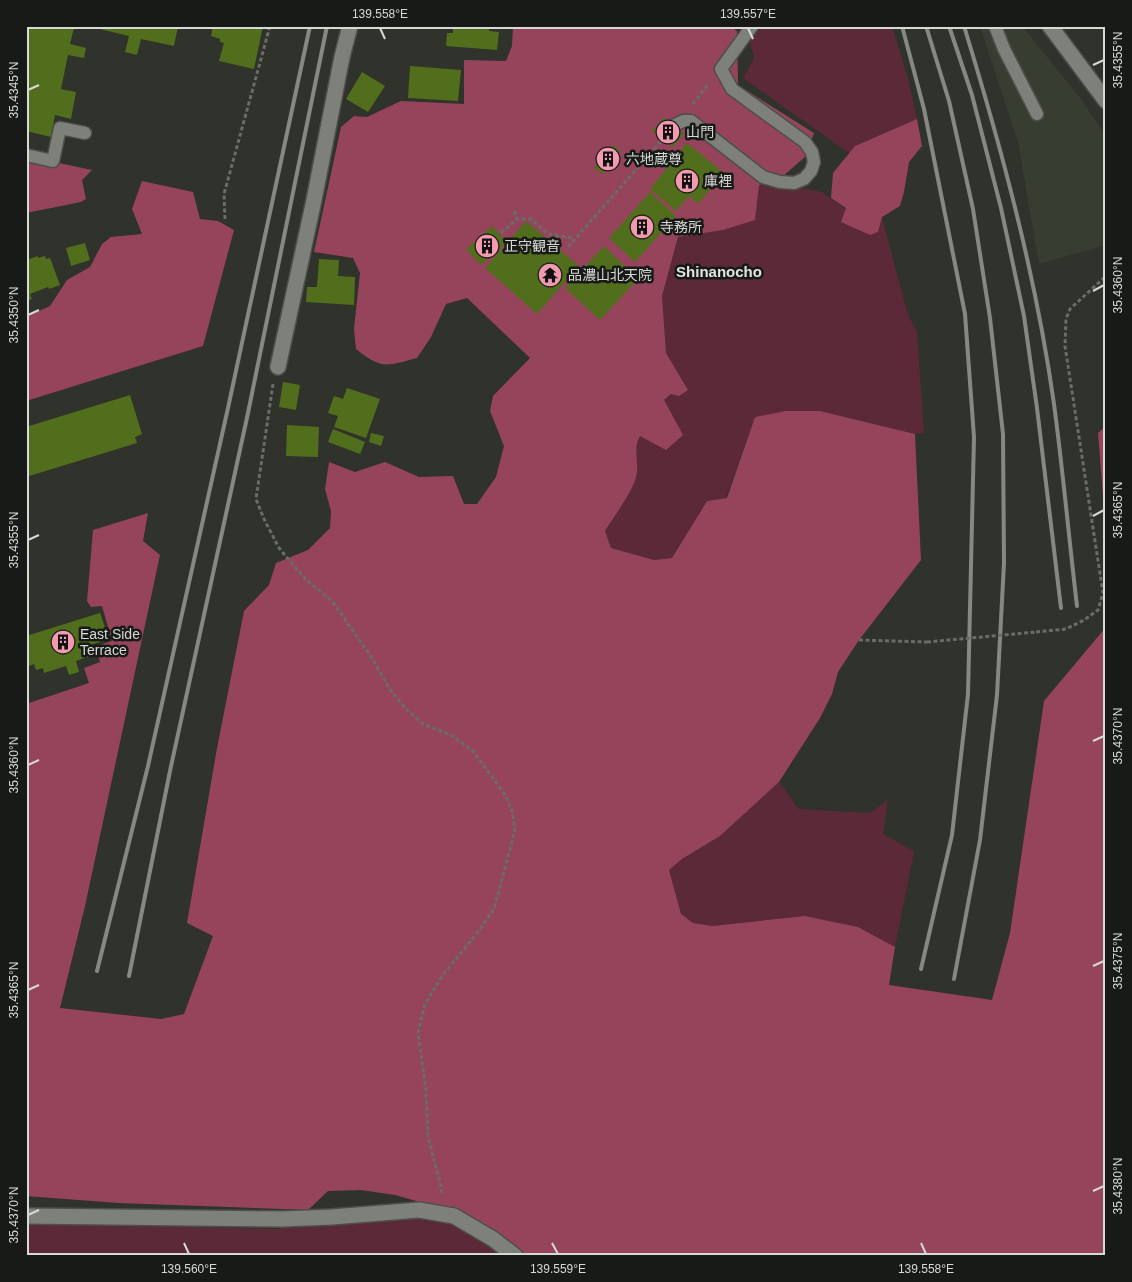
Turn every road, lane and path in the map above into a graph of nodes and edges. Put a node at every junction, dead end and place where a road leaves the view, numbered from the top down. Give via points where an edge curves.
1 (270, 26) edge
2 (350, 26) edge
3 (752, 26) edge
4 (995, 26) edge
5 (1050, 26) edge
6 (1106, 101) edge
7 (1036, 114) dead end
8 (675, 124) dead end
9 (85, 134) dead end
10 (26, 155) edge
11 (647, 158) dead end
12 (514, 211) dead end
13 (225, 219) dead end
14 (517, 219) junction
15 (501, 233) dead end
16 (575, 238) junction
17 (568, 247) dead end
18 (1106, 276) edge
19 (278, 367) joint
20 (859, 640) dead end
21 (441, 1214) junction
22 (26, 1216) edge
23 (515, 1256) edge

1 - 13 path via 224,194
2 - 19 street
3 - 8 lane via 721,70 732,89 805,142 812,152 814,162 811,171 794,183 763,177 692,121
4 - 7 lane
5 - 6 street
9 - 10 lane via 60,128 53,161
11 - 16 path
12 - 14 path
14 - 15 path
14 - 16 path via 531,220 548,234
16 - 17 path
18 - 20 path, bridge via 1070,309 1066,318 1065,346 1103,594 1098,610 1066,629 927,642
19 - 21 path via 273,381 256,499 279,548 305,579 332,602 406,710 423,724 451,735 473,751 512,810 515,830 494,909 442,976 425,1004 418,1033 426,1090 428,1137 441,1186
21 - 22 street via 419,1210 283,1219
21 - 23 street via 454,1216

